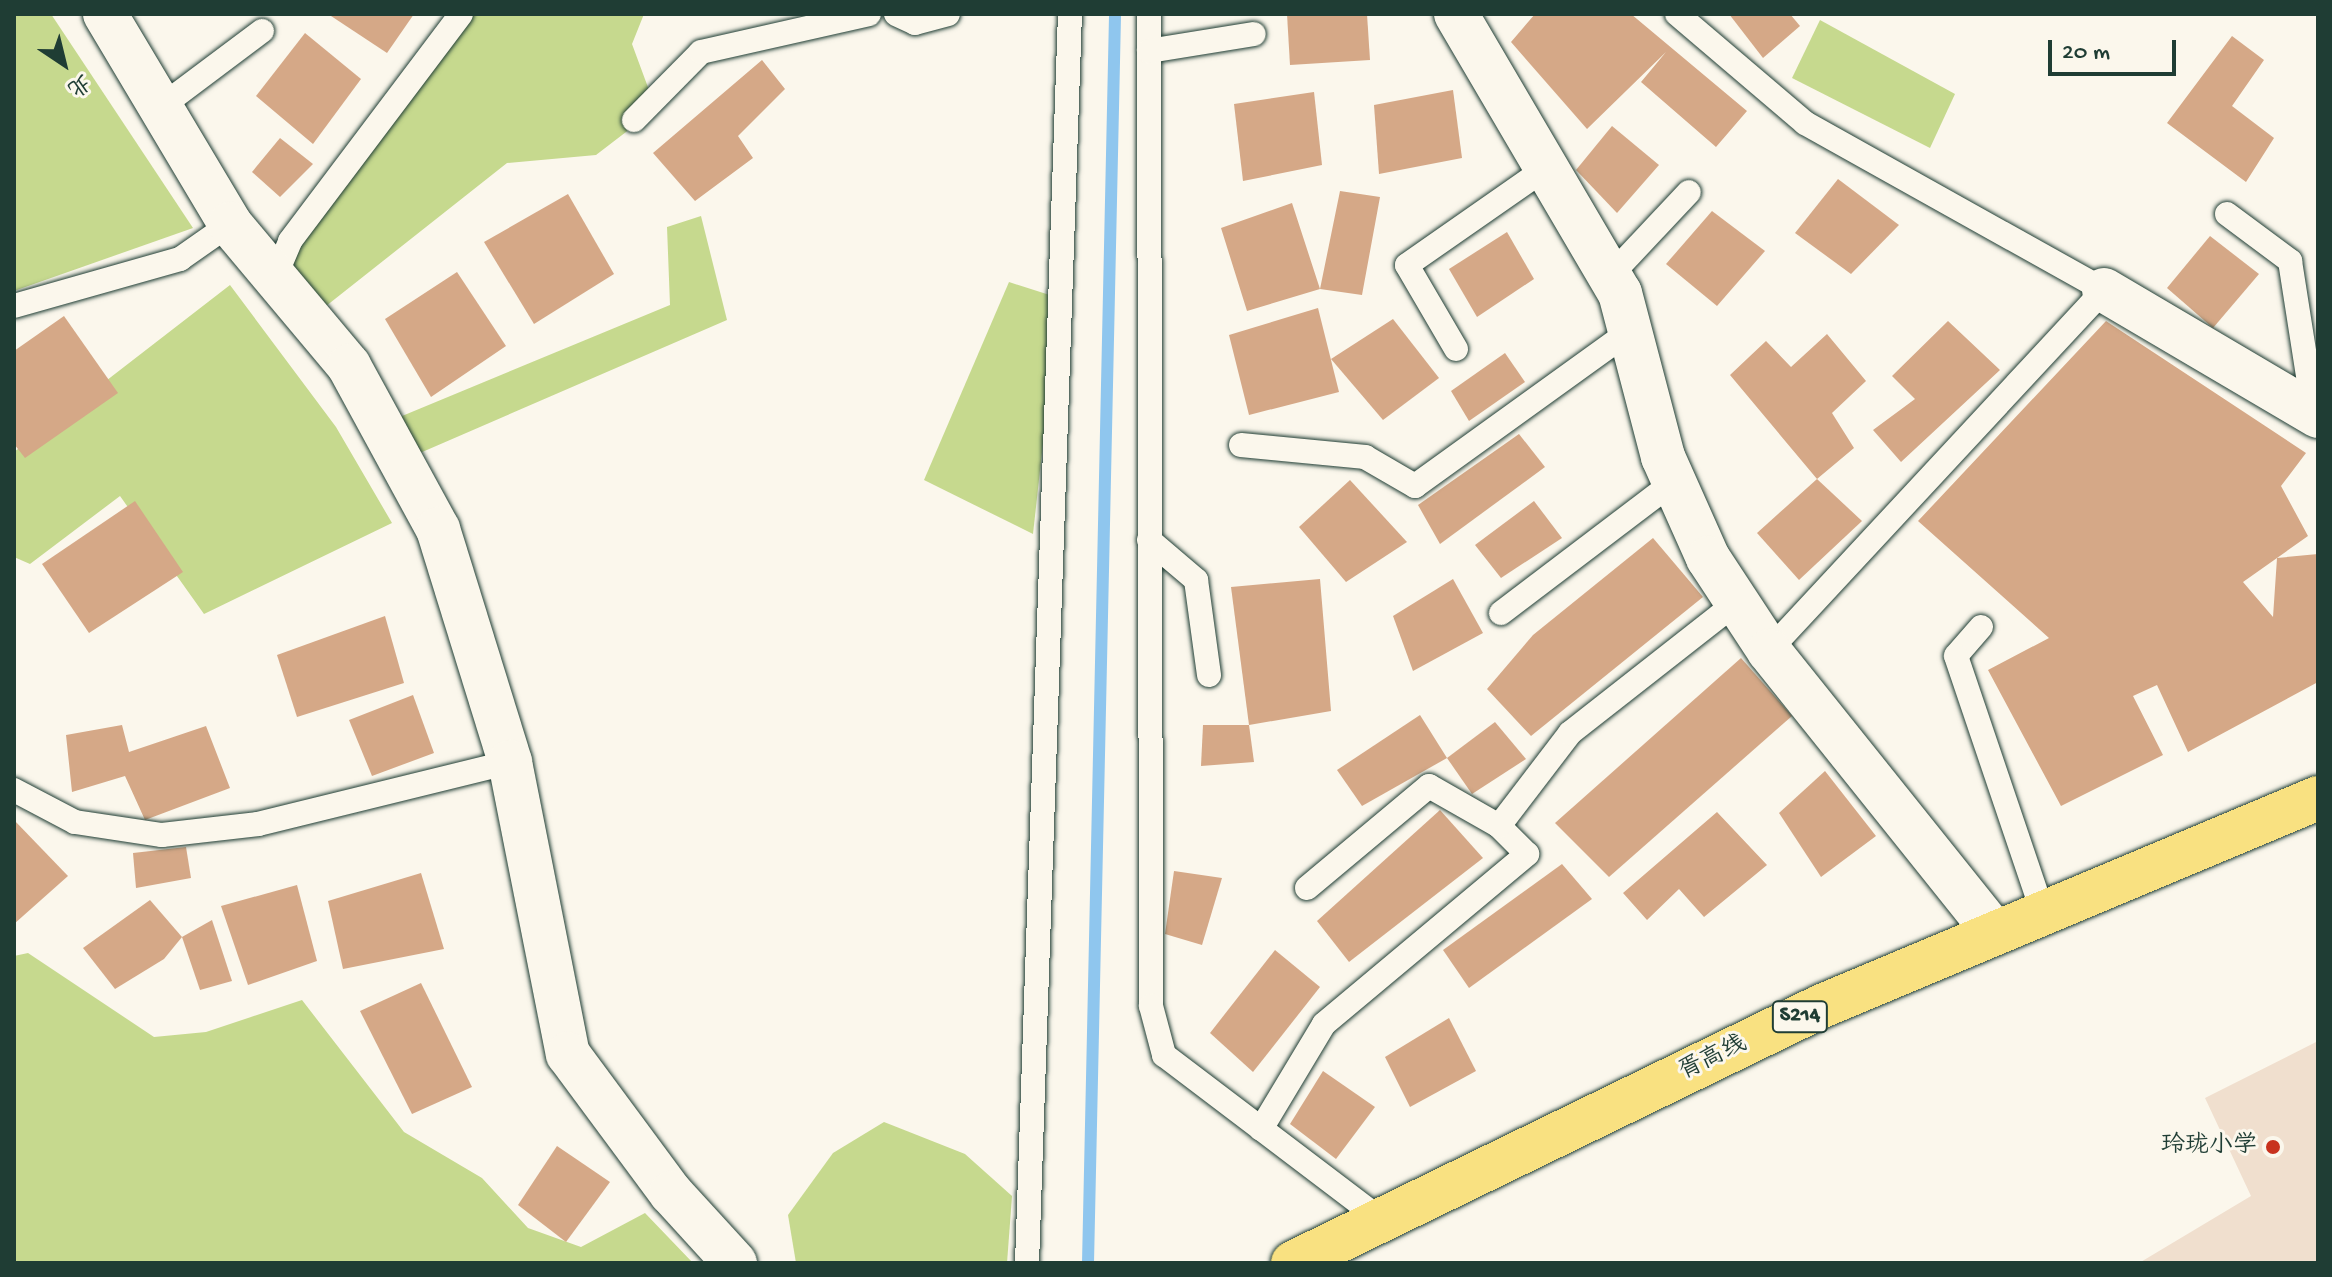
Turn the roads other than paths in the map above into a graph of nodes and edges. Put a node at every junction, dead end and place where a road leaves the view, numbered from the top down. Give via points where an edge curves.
1 (105, 14) edge
2 (461, 14) edge
3 (869, 14) edge
4 (896, 14) edge
5 (948, 14) edge
6 (1070, 14) edge
7 (1149, 14) edge
8 (1456, 14) edge
9 (1677, 14) edge
10 (262, 31) dead end
11 (1254, 34) dead end
12 (1149, 51) junction
13 (162, 106) junction
14 (634, 120) dead end
15 (1546, 168) junction
16 (1689, 192) dead end
17 (2227, 214) dead end
18 (230, 224) junction
19 (1610, 276) junction
20 (275, 277) junction
21 (2104, 290) junction
22 (14, 306) edge
23 (1631, 330) junction
24 (1456, 349) dead end
25 (2316, 415) edge
26 (1241, 445) dead end
27 (1672, 483) junction
28 (1149, 540) junction
29 (1737, 602) junction
30 (1501, 613) dead end
31 (1981, 627) dead end
32 (1769, 651) junction
33 (1209, 675) dead end
34 (510, 762) junction
35 (14, 790) edge
36 (2318, 798) edge
37 (1499, 826) junction
38 (1307, 888) dead end
39 (2043, 913) junction
40 (1995, 933) junction
41 (1261, 1129) junction
42 (1381, 1220) junction
43 (735, 1263) edge
44 (1027, 1263) edge
45 (1293, 1263) edge

1 - 13 street
2 - 20 lane via 290,241
3 - 14 lane via 701,52
4 - 5 lane via 915,23
6 - 44 lane
7 - 12 lane
8 - 15 street
9 - 21 lane via 1805,123
10 - 13 lane
11 - 12 lane
12 - 28 lane
13 - 18 street
15 - 19 street
15 - 24 lane via 1407,265
16 - 19 lane
17 - 25 lane via 2290,261
18 - 20 street
18 - 22 lane via 180,259
19 - 23 street
20 - 34 street via 349,366 438,529
21 - 25 street
21 - 32 lane
23 - 26 lane via 1415,486 1365,457
23 - 27 street
27 - 29 street
27 - 30 lane
28 - 33 lane via 1196,580
28 - 41 lane via 1151,1006 1164,1055
29 - 32 street
29 - 37 lane via 1570,733
31 - 39 lane via 1956,656
32 - 40 street
34 - 35 lane via 258,824 162,835 75,822
34 - 43 street via 568,1054 671,1193
36 - 39 main road, 胥高线 / S214
37 - 38 lane via 1429,786
37 - 41 lane via 1527,854 1324,1024
39 - 40 main road, 胥高线 / S214
40 - 42 main road, 胥高线 / S214 via 1822,1006
41 - 42 lane
42 - 45 main road, 胥高线 / S214

